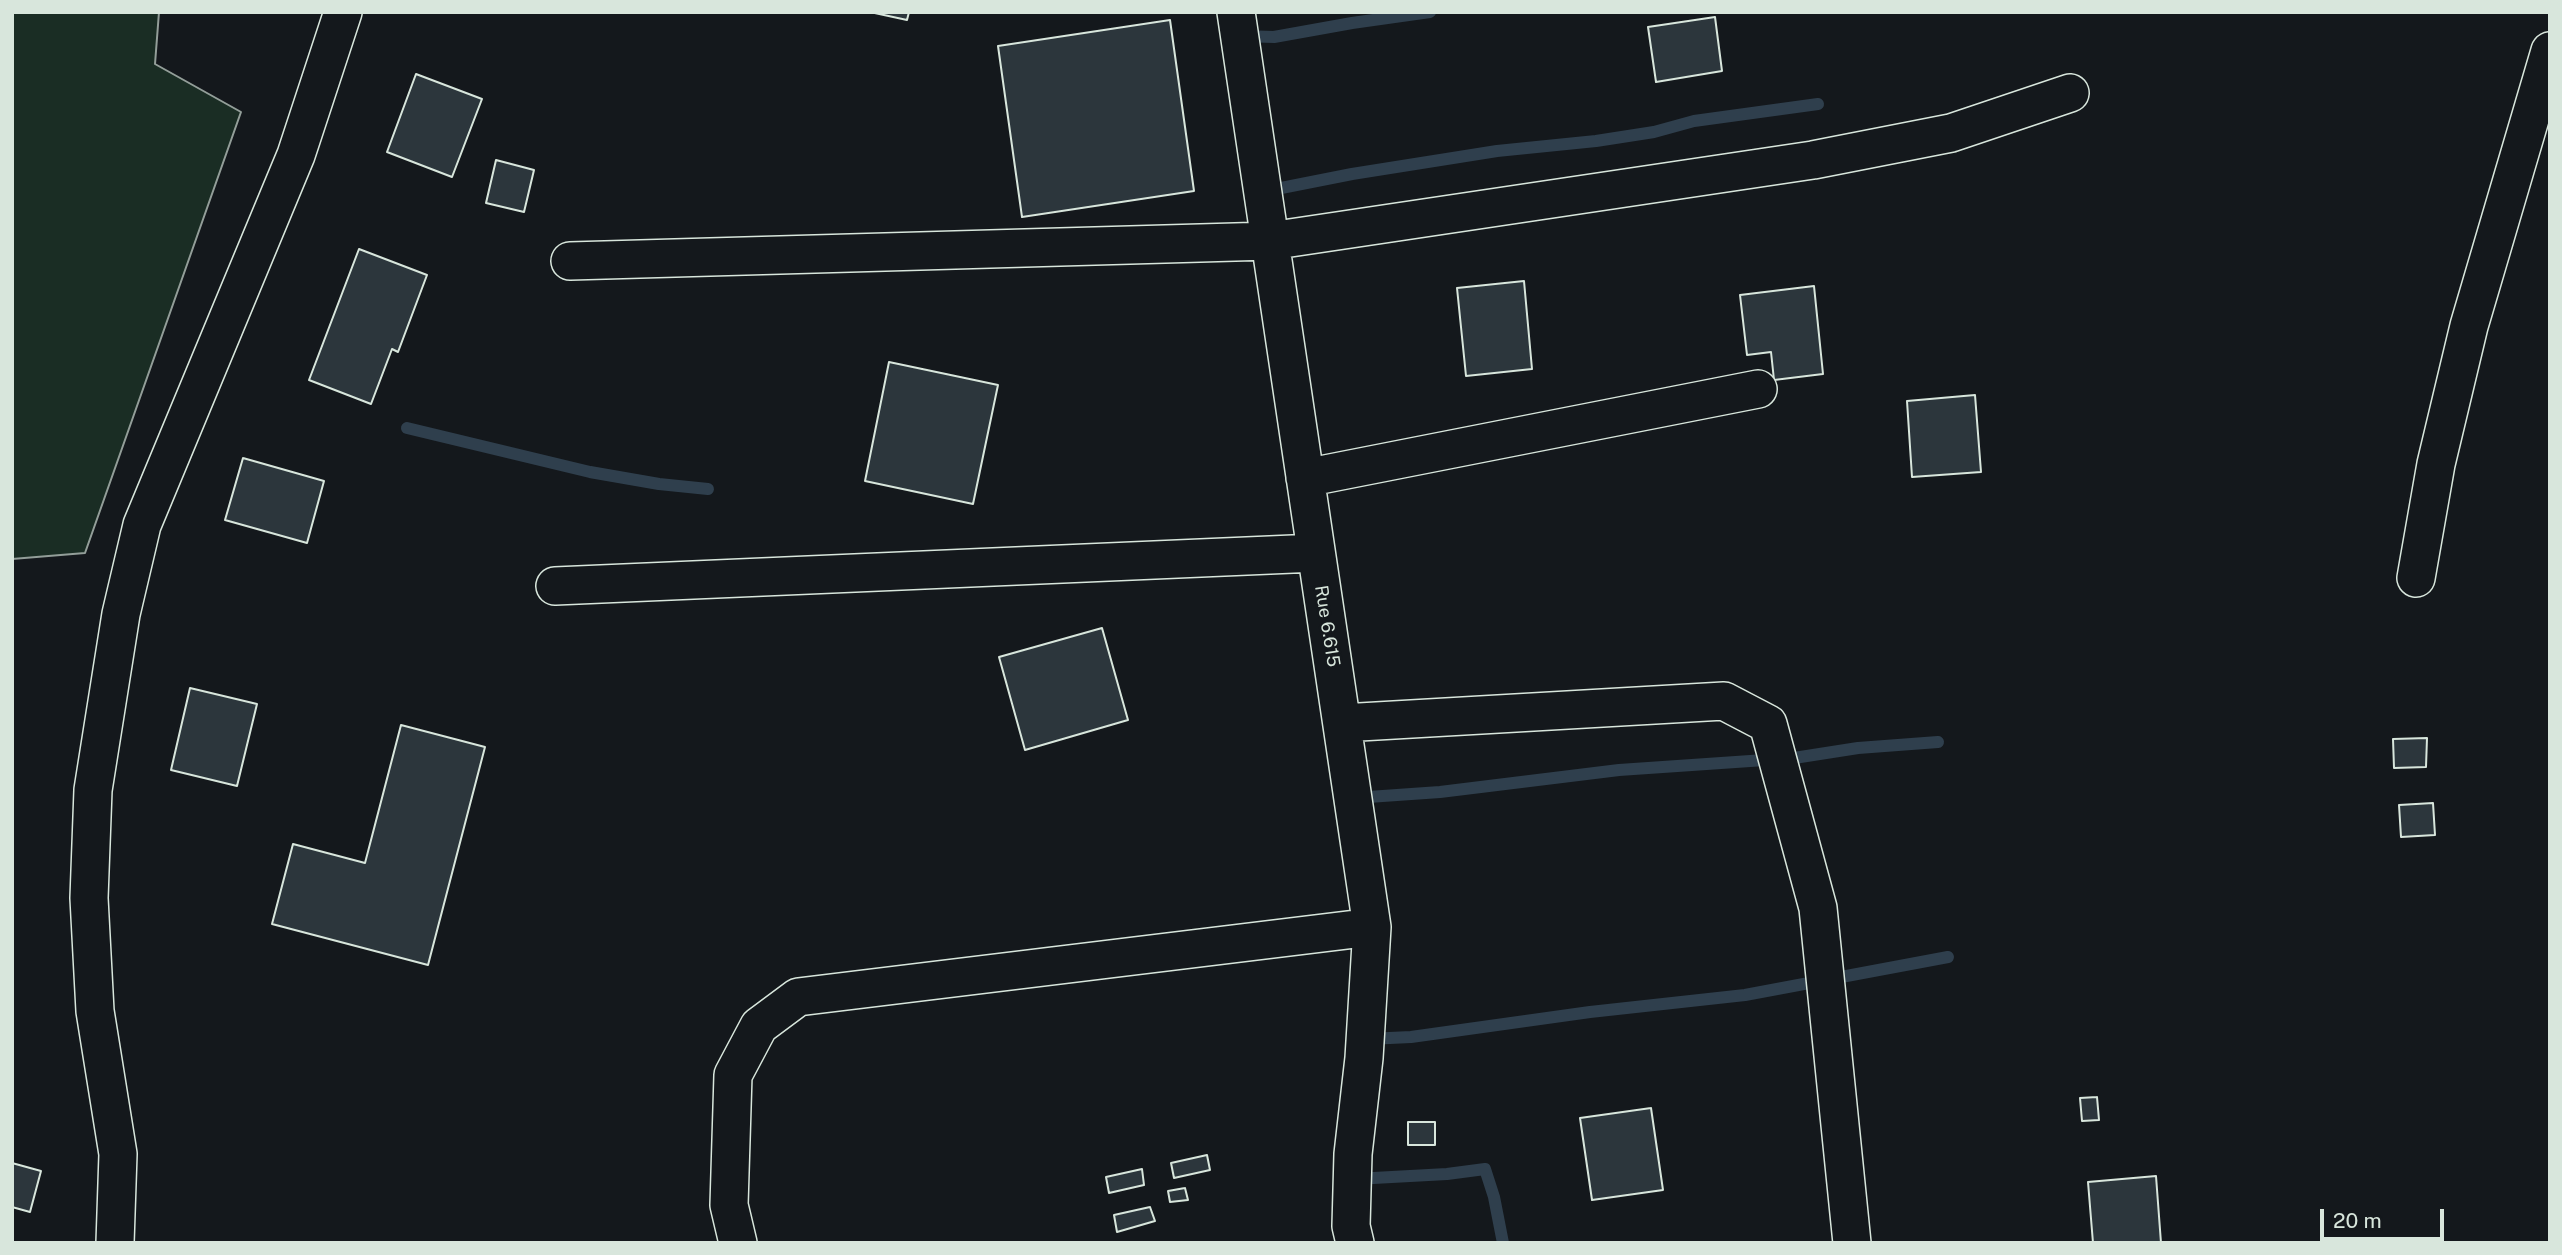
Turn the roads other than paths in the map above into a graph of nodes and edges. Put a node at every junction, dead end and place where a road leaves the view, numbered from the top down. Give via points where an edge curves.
1 (343, 12) edge
2 (1236, 12) edge
3 (2550, 51) edge
4 (2070, 93) dead end
5 (1270, 240) junction
6 (570, 261) dead end
7 (1758, 389) dead end
8 (1305, 478) junction
9 (1316, 553) junction
10 (2416, 578) dead end
11 (555, 586) dead end
12 (1342, 723) junction
13 (1372, 927) junction
14 (115, 1243) edge
15 (738, 1243) edge
16 (1355, 1243) edge
17 (1853, 1243) edge

1 - 14 street via 296,155 142,525 121,614 93,790 89,898 95,1011 118,1154
2 - 5 street, Rue 6.615
3 - 10 street via 2469,326 2436,464
4 - 5 street via 1951,133 1813,160
5 - 6 street
5 - 8 street, Rue 6.615
7 - 8 street
8 - 9 street, Rue 6.615
9 - 11 street
9 - 12 street, Rue 6.615
12 - 13 street, Rue 6.615
12 - 17 street via 1724,701 1768,724 1818,908
13 - 15 street via 798,997 759,1026 733,1075 729,1205
13 - 16 street, Rue 6.615 via 1353,1154 1351,1226

